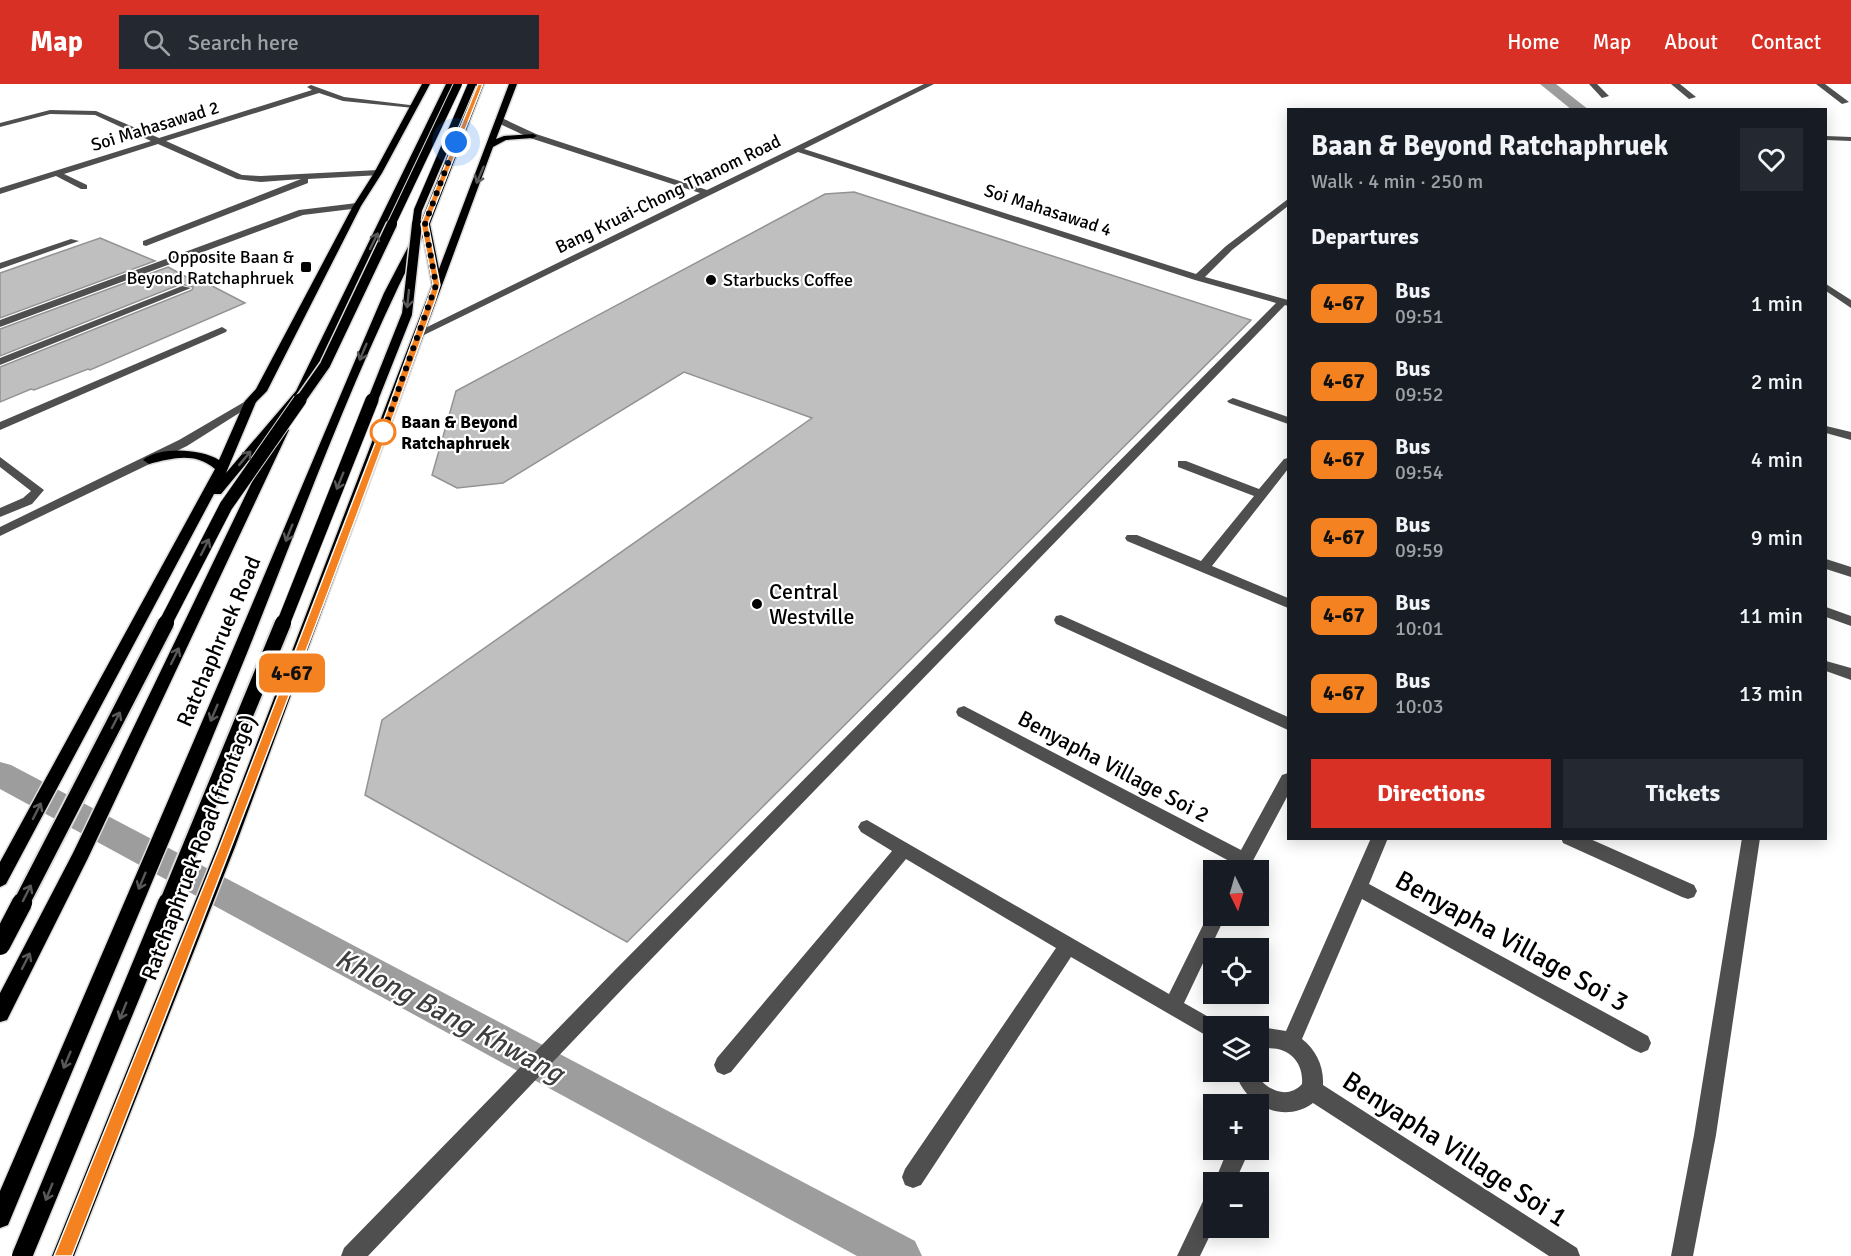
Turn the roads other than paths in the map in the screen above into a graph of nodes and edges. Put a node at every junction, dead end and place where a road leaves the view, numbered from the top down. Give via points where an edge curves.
1 (305, 84) edge
2 (426, 84) edge
3 (450, 84) edge
4 (458, 84) edge
5 (472, 84) edge
6 (480, 84) edge
7 (513, 84) edge
8 (930, 84) edge
9 (1593, 84) edge
10 (1675, 84) edge
11 (1820, 84) edge
12 (320, 90) junction
13 (1605, 96) dead end
14 (1692, 97) dead end
15 (1845, 102) dead end
16 (414, 106) junction
17 (501, 121) junction
18 (0, 125) edge
19 (533, 136) junction
20 (1827, 138) edge
21 (1851, 139) edge
22 (160, 141) junction
23 (491, 146) junction
24 (797, 148) junction
25 (56, 173) junction
26 (378, 173) junction
27 (313, 176) junction
28 (84, 187) dead end
29 (0, 191) edge
30 (706, 192) junction
31 (1287, 203) edge
32 (357, 206) junction
33 (425, 224) junction
34 (74, 241) dead end
35 (146, 243) dead end
36 (0, 266) edge
37 (1198, 278) junction
38 (436, 285) junction
39 (186, 288) dead end
40 (1827, 288) edge
41 (1285, 302) edge
42 (1851, 305) edge
43 (0, 324) edge
44 (222, 330) dead end
45 (420, 333) junction
46 (0, 362) edge
47 (303, 388) junction
48 (251, 400) junction
49 (1233, 401) dead end
50 (1287, 421) edge
51 (0, 426) edge
52 (1827, 430) edge
53 (1851, 436) edge
54 (149, 460) junction
55 (0, 461) edge
56 (1287, 463) edge
57 (1182, 464) dead end
58 (222, 468) junction
59 (1262, 495) junction
60 (0, 513) edge
61 (194, 519) junction
62 (0, 532) edge
63 (1131, 538) dead end
64 (1827, 564) edge
65 (1203, 568) junction
66 (1851, 572) edge
67 (1287, 603) edge
68 (1827, 612) edge
69 (1060, 620) dead end
70 (1851, 621) edge
71 (1827, 666) edge
72 (1851, 674) edge
73 (964, 712) dead end
74 (1287, 724) edge
75 (1287, 782) edge
76 (867, 827) dead end
77 (1379, 840) edge
78 (1573, 840) edge
79 (1751, 840) edge
80 (904, 849) junction
81 (1232, 860) edge
82 (1244, 860) edge
83 (0, 879) edge
84 (1357, 887) junction
85 (1688, 891) dead end
86 (1212, 926) edge
87 (0, 945) edge
88 (1068, 946) junction
89 (1173, 1006) junction
90 (0, 1014) edge
91 (1203, 1024) edge
92 (1269, 1038) edge
93 (1291, 1042) junction
94 (1641, 1043) dead end
95 (724, 1065) dead end
96 (1311, 1089) junction
97 (1269, 1103) edge
98 (913, 1177) dead end
99 (0, 1217) edge
100 (1203, 1225) edge
101 (22, 1256) edge
102 (63, 1256) edge
103 (352, 1256) edge
104 (1188, 1256) edge
105 (1569, 1256) edge
106 (1682, 1256) edge

1 - 12 street
2 - 16 main road
47 -> 3 main road, Ratchaphruek Road
87 -> 4 main road, bridge via 226,506 326,365
5 -> 101 main road, bridge via 418,210 407,314
6 - 33 main road, Ratchaphruek Road
7 - 17 main road, Ratchaphruek Road (frontage)
8 - 24 street, Bang Kruai-Chong Thanom Road
9 - 13 street
10 - 14 street
11 - 15 street
12 - 16 street via 343,99
12 - 22 street, Soi Mahasawad 2
16 - 26 main road
17 - 19 street
17 - 23 main road, Ratchaphruek Road (frontage)
18 - 22 street via 51,112 96,113
19 - 23 main road via 504,138
19 - 30 street
20 - 21 street
22 - 25 street, Soi Mahasawad 2
22 - 27 street via 240,177
23 -> 38 main road, Ratchaphruek Road (frontage)
24 - 30 street, Bang Kruai-Chong Thanom Road
24 - 37 street, Soi Mahasawad 4
25 - 28 street
25 - 29 street, Soi Mahasawad 2
26 - 27 street
26 - 32 main road
27 - 35 street
30 - 45 street, Bang Kruai-Chong Thanom Road
31 - 37 street
32 - 43 street via 302,212
32 - 48 main road via 261,391
33 - 38 main road
33 -> 99 main road, Ratchaphruek Road via 384,303
34 - 36 street
37 - 41 street, Soi Mahasawad 4
38 - 45 main road, Ratchaphruek Road (frontage)
39 - 46 street
40 - 42 street
41 - 103 street via 648,949
44 - 51 street
45 - 102 main road, Ratchaphruek Road (frontage) via 225,848
61 -> 47 main road
90 -> 47 main road, Ratchaphruek Road via 79,858
48 - 54 street
48 - 58 main road
49 - 50 street
52 - 53 street
54 - 58 main road via 199,455 210,457
54 - 62 street
55 - 60 street via 38,490 29,500
56 - 59 street
57 - 59 street
58 - 61 main road
59 - 65 street
83 -> 61 main road
63 - 65 street
64 - 66 street
65 - 67 street
68 - 70 street
69 - 74 street
71 - 72 street
73 - 81 street, Benyapha Village Soi 2
75 - 82 street
76 - 80 street
77 - 84 street
78 - 85 street
79 - 106 street
80 - 88 street
80 - 95 street
84 - 93 street
84 - 94 street, Benyapha Village Soi 3
86 - 89 street
88 - 89 street
88 - 98 street
89 - 91 street
92 - 93 street
93 - 96 street via 1310,1064
96 - 97 street via 1292,1103
96 - 105 street, Benyapha Village Soi 1
100 - 104 street

